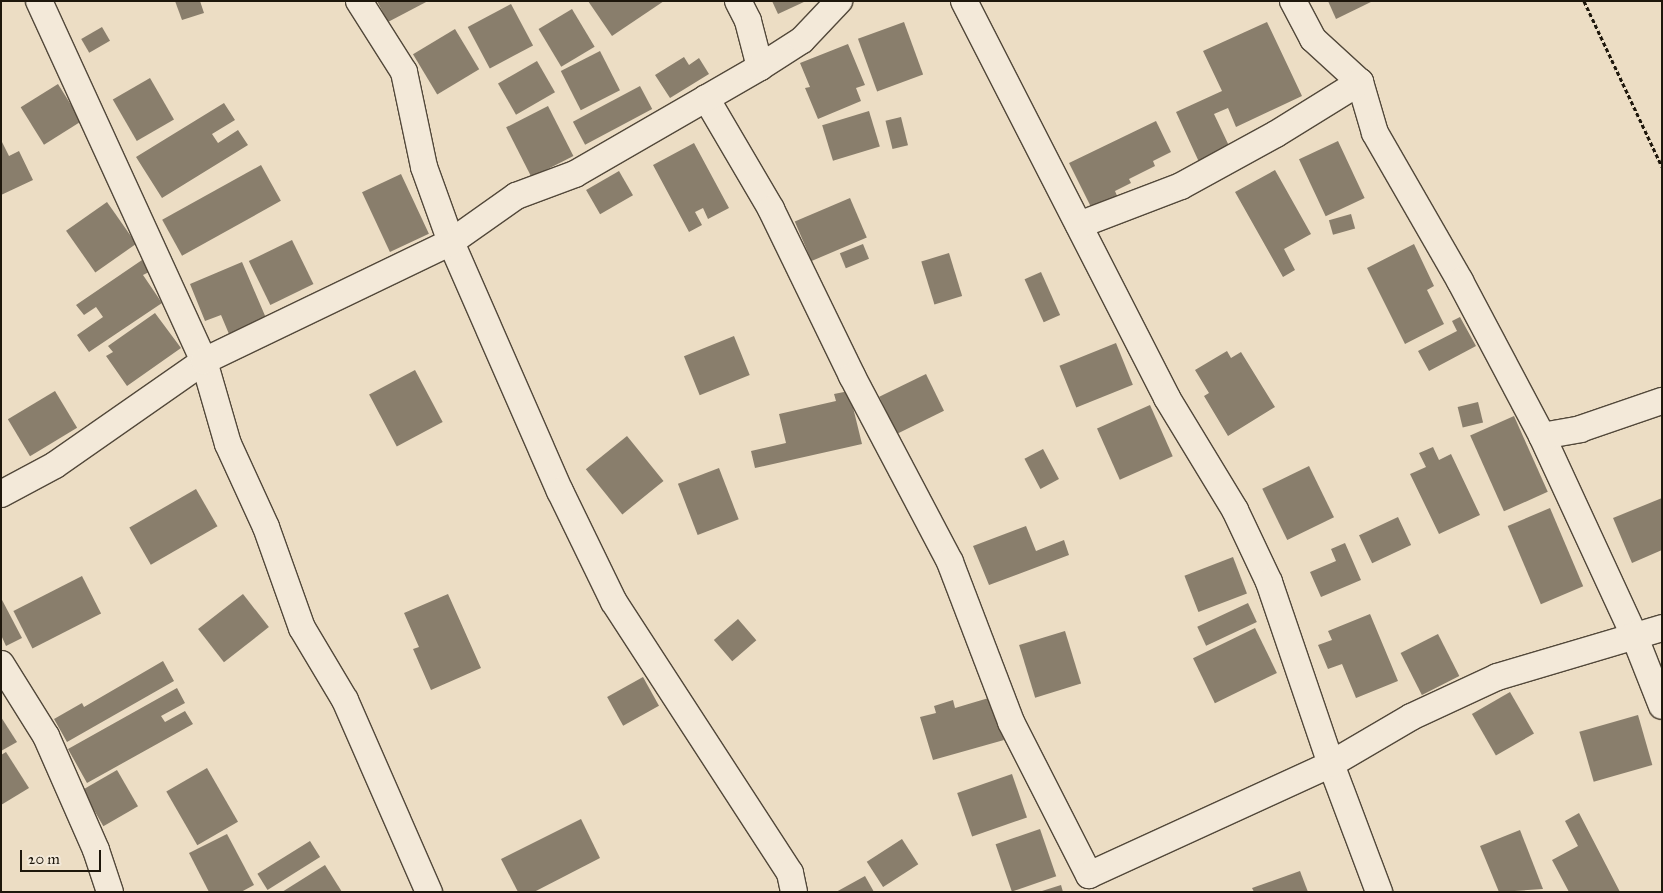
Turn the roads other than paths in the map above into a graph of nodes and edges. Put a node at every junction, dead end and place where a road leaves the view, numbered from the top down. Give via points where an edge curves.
1 (39, 1) edge
2 (360, 1) edge
3 (738, 1) edge
4 (839, 1) edge
5 (964, 1) edge
6 (1293, 1) edge
7 (760, 67) junction
8 (1360, 82) junction
9 (706, 98) junction
10 (1080, 225) junction
11 (451, 242) junction
12 (204, 361) junction
13 (1662, 401) edge
14 (1542, 436) junction
15 (1, 494) edge
16 (1662, 628) edge
17 (1634, 635) junction
18 (1, 664) edge
19 (1662, 706) edge
20 (1330, 764) junction
21 (1091, 884) edge
22 (110, 892) edge
23 (429, 892) edge
24 (794, 892) edge
25 (1378, 892) edge

1 - 12 street
2 - 11 street via 404,72 424,167
3 - 7 street via 748,21
4 - 7 street via 802,40
5 - 10 street
6 - 8 street via 1313,39
7 - 9 street
8 - 10 street via 1276,134 1181,186
8 - 14 street via 1375,133 1460,281
9 - 11 street via 575,174 516,196
9 - 21 street via 771,209 848,368 950,562 1011,722
10 - 20 street via 1167,398 1235,510 1270,582
11 - 12 street
11 - 24 street via 560,491 614,602 790,873
12 - 15 street via 55,465
12 - 23 street via 228,444 266,527 302,628 345,700
13 - 14 street via 1580,429
14 - 17 street
16 - 17 street
17 - 19 street
17 - 20 street via 1497,678 1411,717
18 - 22 street via 46,736 96,850
20 - 21 street
20 - 25 street

